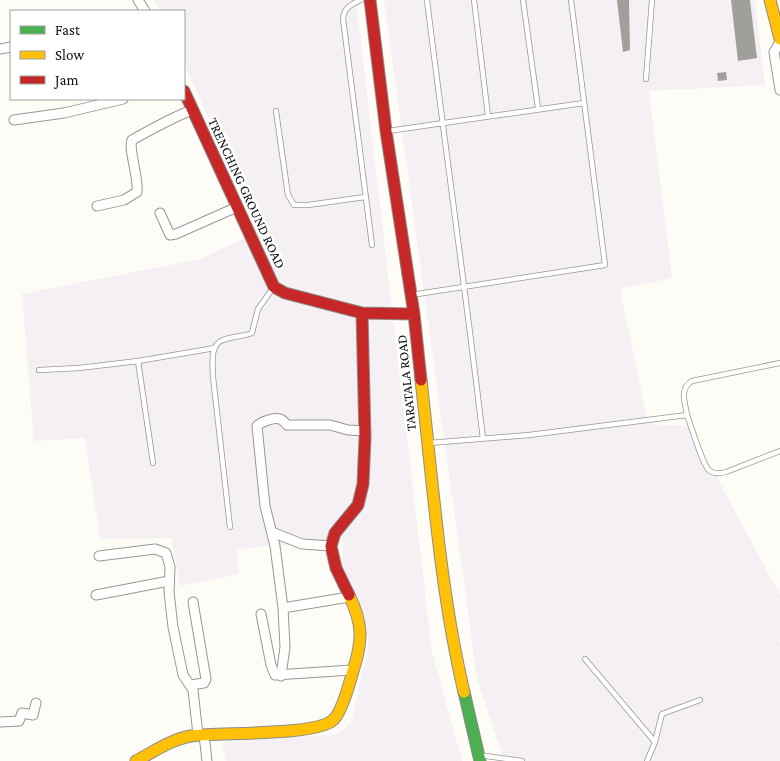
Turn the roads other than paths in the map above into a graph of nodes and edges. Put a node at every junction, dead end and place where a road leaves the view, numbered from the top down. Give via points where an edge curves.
1 (361, 0) edge
2 (370, 0) edge
3 (427, 0) edge
4 (474, 0) edge
5 (523, 0) edge
6 (571, 0) edge
7 (652, 0) edge
8 (770, 0) edge
9 (779, 0) edge
10 (780, 6) edge
11 (780, 40) edge
12 (646, 79) dead end
13 (780, 90) edge
14 (185, 93) edge
15 (119, 100) edge
16 (584, 103) junction
17 (538, 108) junction
18 (192, 110) junction
19 (276, 111) dead end
20 (488, 116) junction
21 (14, 120) dead end
22 (442, 123) junction
23 (386, 131) junction
24 (365, 197) junction
25 (97, 206) dead end
26 (237, 207) junction
27 (160, 213) dead end
28 (372, 246) dead end
29 (274, 286) junction
30 (465, 287) junction
31 (411, 295) junction
32 (362, 313) junction
33 (414, 314) junction
34 (215, 348) junction
35 (138, 361) junction
36 (780, 363) edge
37 (39, 370) dead end
38 (687, 415) junction
39 (365, 431) junction
40 (483, 439) junction
41 (428, 443) junction
42 (780, 451) edge
43 (153, 463) dead end
44 (230, 527) dead end
45 (272, 532) junction
46 (331, 546) junction
47 (99, 556) dead end
48 (169, 581) junction
49 (96, 595) dead end
50 (349, 597) junction
51 (193, 602) dead end
52 (282, 608) junction
53 (261, 614) dead end
54 (585, 659) dead end
55 (352, 670) junction
56 (281, 676) junction
57 (190, 685) junction
58 (700, 700) dead end
59 (36, 703) dead end
60 (0, 722) edge
61 (201, 735) junction
62 (655, 742) junction
63 (479, 758) edge
64 (136, 761) edge
65 (207, 761) edge
66 (522, 761) edge
67 (648, 761) edge

1 - 24 lane via 346,8 343,19
2 - 23 street, TARATALA ROAD
3 - 22 lane
4 - 20 lane
5 - 17 lane
6 - 16 lane
7 - 12 lane
8 - 11 street
9 - 10 street
11 - 13 street via 774,52
14 - 18 street, TRENCHING GROUND ROAD
15 - 21 street
16 - 17 lane
16 - 30 lane via 605,265
17 - 20 lane
18 - 25 street via 132,140 137,192 124,200
18 - 26 street, TRENCHING GROUND ROAD
19 - 24 lane via 288,195 294,205
20 - 22 lane
22 - 23 lane
22 - 30 lane
23 - 31 street, TARATALA ROAD
24 - 28 lane
26 - 27 street via 170,235
26 - 29 street, TRENCHING GROUND ROAD
29 - 32 street, TRENCHING GROUND ROAD via 285,293
29 - 34 lane via 258,309 252,333 222,340
30 - 31 lane
30 - 40 lane
31 - 33 street, TARATALA ROAD
32 - 33 street, TRENCHING GROUND ROAD
32 - 39 street
33 - 41 street, TARATALA ROAD
34 - 35 lane
34 - 44 lane via 213,377
35 - 37 lane
35 - 43 lane
36 - 38 lane via 692,381 683,392
38 - 40 lane
38 - 42 lane via 705,465 711,472 726,472
39 - 45 street via 330,425 287,425 280,419 259,424 265,506
39 - 46 street via 360,501 332,536
40 - 41 lane
41 - 63 street, TARATALA ROAD via 456,658
45 - 46 street via 302,544
45 - 52 street
46 - 50 street
47 - 48 street via 162,550 170,567
48 - 49 street
48 - 57 street via 180,666
50 - 52 street
50 - 55 street via 361,632
51 - 57 street via 206,679 204,683
52 - 56 street via 285,648
53 - 56 street via 273,672
54 - 62 lane
55 - 56 street
55 - 61 street via 337,716 326,725 273,732
57 - 61 street
58 - 62 lane via 662,714
59 - 60 street via 33,715 22,713 19,722
61 - 64 street via 176,740
61 - 65 street
62 - 67 lane
63 - 66 lane

